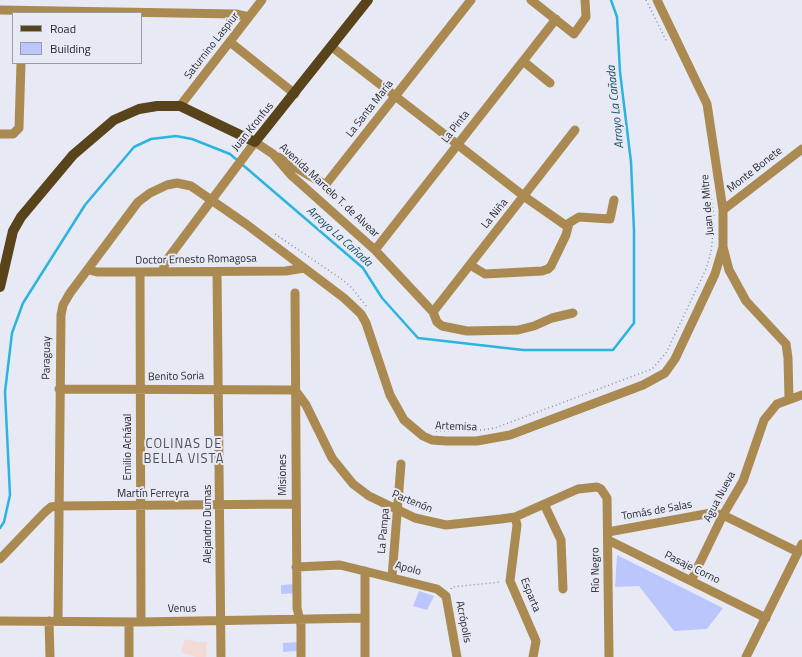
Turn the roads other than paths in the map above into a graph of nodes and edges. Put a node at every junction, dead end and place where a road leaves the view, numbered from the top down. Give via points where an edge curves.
1 (262, 0) edge
2 (368, 0) edge
3 (471, 0) edge
4 (532, 0) edge
5 (585, 0) edge
6 (657, 0) edge
7 (0, 10) edge
8 (22, 12) edge
9 (142, 13) edge
10 (249, 16) junction
11 (556, 19) junction
12 (230, 42) junction
13 (332, 47) junction
14 (523, 62) junction
15 (21, 64) edge
16 (550, 83) dead end
17 (295, 94) junction
18 (395, 96) junction
19 (180, 106) junction
20 (575, 130) dead end
21 (0, 134) edge
22 (255, 142) junction
23 (458, 144) junction
24 (802, 149) edge
25 (273, 154) junction
26 (525, 197) junction
27 (212, 199) junction
28 (614, 200) dead end
29 (722, 210) junction
30 (568, 227) junction
31 (723, 247) junction
32 (375, 250) junction
33 (470, 265) junction
34 (304, 268) junction
35 (89, 270) junction
36 (140, 272) junction
37 (162, 272) junction
38 (217, 272) junction
39 (0, 287) edge
40 (295, 293) dead end
41 (434, 312) junction
42 (573, 313) dead end
43 (219, 389) junction
44 (59, 390) junction
45 (140, 390) junction
46 (294, 390) junction
47 (802, 395) edge
48 (789, 399) junction
49 (401, 464) dead end
50 (597, 487) joint
51 (295, 504) junction
52 (544, 504) junction
53 (58, 506) junction
54 (140, 506) junction
55 (219, 506) junction
56 (398, 510) junction
57 (723, 515) junction
58 (515, 517) junction
59 (608, 536) junction
60 (800, 548) edge
61 (0, 559) edge
62 (296, 567) junction
63 (365, 571) junction
64 (392, 577) junction
65 (691, 581) junction
66 (563, 589) dead end
67 (443, 593) joint
68 (299, 618) junction
69 (365, 618) junction
70 (766, 618) junction
71 (0, 621) edge
72 (54, 621) junction
73 (220, 621) junction
74 (129, 622) junction
75 (141, 622) junction
76 (50, 657) edge
77 (129, 657) edge
78 (221, 657) edge
79 (301, 657) edge
80 (365, 657) edge
81 (457, 657) edge
82 (533, 657) edge
83 (609, 657) edge
84 (746, 657) edge

1 - 10 street, Saturnino Laspiur
2 - 13 main road, Juan Kronfus
3 - 18 street, La Santa María
4 - 11 street
5 - 11 street via 586,17 574,34
6 - 29 street, Juan de Mitre via 707,104
7 - 8 street
9 - 10 street
10 - 12 street, Saturnino Laspiur
11 - 14 street, La Pinta
12 - 17 street
12 - 19 street, Saturnino Laspiur
13 - 17 main road, Juan Kronfus
13 - 18 street
14 - 16 street
14 - 23 street, La Pinta
15 - 21 street via 19,128 13,134
17 - 22 main road, Juan Kronfus
18 - 23 street
18 - 25 street, La Santa María via 326,184
19 - 22 main road, Avenida Marcelo T. de Alvear
19 - 39 main road, Avenida Marcelo T. de Alvear via 157,106 124,114 73,155 16,224
20 - 26 street, La Niña
22 - 25 street, Avenida Marcelo T. de Alvear
22 - 27 street, Juan Kronfus
23 - 26 street
23 - 32 street, La Pinta
24 - 29 street, Monte Bonete
25 - 32 street, Avenida Marcelo T. de Alvear via 292,176
26 - 30 street
26 - 33 street, La Niña
27 - 34 street, Artemisa
27 - 35 street, Paraguay via 184,184 167,185 150,193 138,202
27 - 37 street, Juan Kronfus via 166,261
28 - 30 street via 610,218 579,217 573,219
29 - 31 street, Juan de Mitre
30 - 33 street via 552,266 548,269 484,274
31 - 34 street, Artemisa via 715,274 675,358 665,373 643,385 510,435 477,441 432,440 411,427 393,403 370,330 361,314
31 - 48 street, Juan de Mitre via 729,270 740,292 786,344
32 - 41 street, Avenida Marcelo T. de Alvear
33 - 41 street, La Niña
34 - 38 street, Doctor Ernesto Romagosa via 286,271
35 - 36 street, Doctor Ernesto Romagosa
35 - 44 street, Paraguay via 70,293 60,315
36 - 37 street, Doctor Ernesto Romagosa
36 - 45 street, Emilio Achával
37 - 38 street, Doctor Ernesto Romagosa
38 - 43 street, Alejandro Dumas
40 - 46 street, Misiones
41 - 42 street, Avenida Marcelo T. de Alvear via 437,322 442,326 468,332 518,330
43 - 45 street, Benito Soria
43 - 46 street, Benito Soria
43 - 55 street, Alejandro Dumas
44 - 45 street, Benito Soria
44 - 53 street, Paraguay
45 - 54 street, Emilio Achával
46 - 51 street, Misiones
46 - 56 street, Partenón via 306,405 332,458 354,484 369,496
47 - 48 street, Agua Nueva
48 - 57 street, Agua Nueva via 777,404 764,420 743,481
49 - 56 street, La Pampa
50 - 52 street, Partenón via 578,489
50 - 59 street, Río Negro via 605,492 607,498
51 - 55 street, Martín Ferreyra
51 - 62 street, Misiones
52 - 58 street, Partenón
52 - 66 street via 561,540
53 - 54 street, Martín Ferreyra
53 - 61 street via 45,512
53 - 72 street, Paraguay
54 - 55 street, Martín Ferreyra
54 - 75 street, Emilio Achával
55 - 73 street, Alejandro Dumas
56 - 58 street, Partenón via 415,518 446,525
56 - 64 street, La Pampa
57 - 59 street, Tomás de Salas via 711,513
57 - 60 street, Tomás de Salas
57 - 65 street, Agua Nueva
58 - 82 street, Esparta via 517,525 510,580 536,641
59 - 65 street, Pasaje Corno
59 - 83 street, Río Negro
60 - 70 street
62 - 63 street, Apolo via 340,564
62 - 68 street, Misiones
63 - 64 street, Apolo
63 - 69 street
64 - 67 street, Apolo via 437,589
65 - 70 street, Pasaje Corno
67 - 81 street, Acrópolis via 446,596
68 - 69 street, Venus
68 - 73 street, Venus
68 - 79 street, Misiones
69 - 80 street
70 - 84 street
71 - 72 street, Venus
72 - 74 street, Venus
72 - 76 street, Paraguay
73 - 75 street, Venus
73 - 78 street, Alejandro Dumas
74 - 75 street, Venus
74 - 77 street

